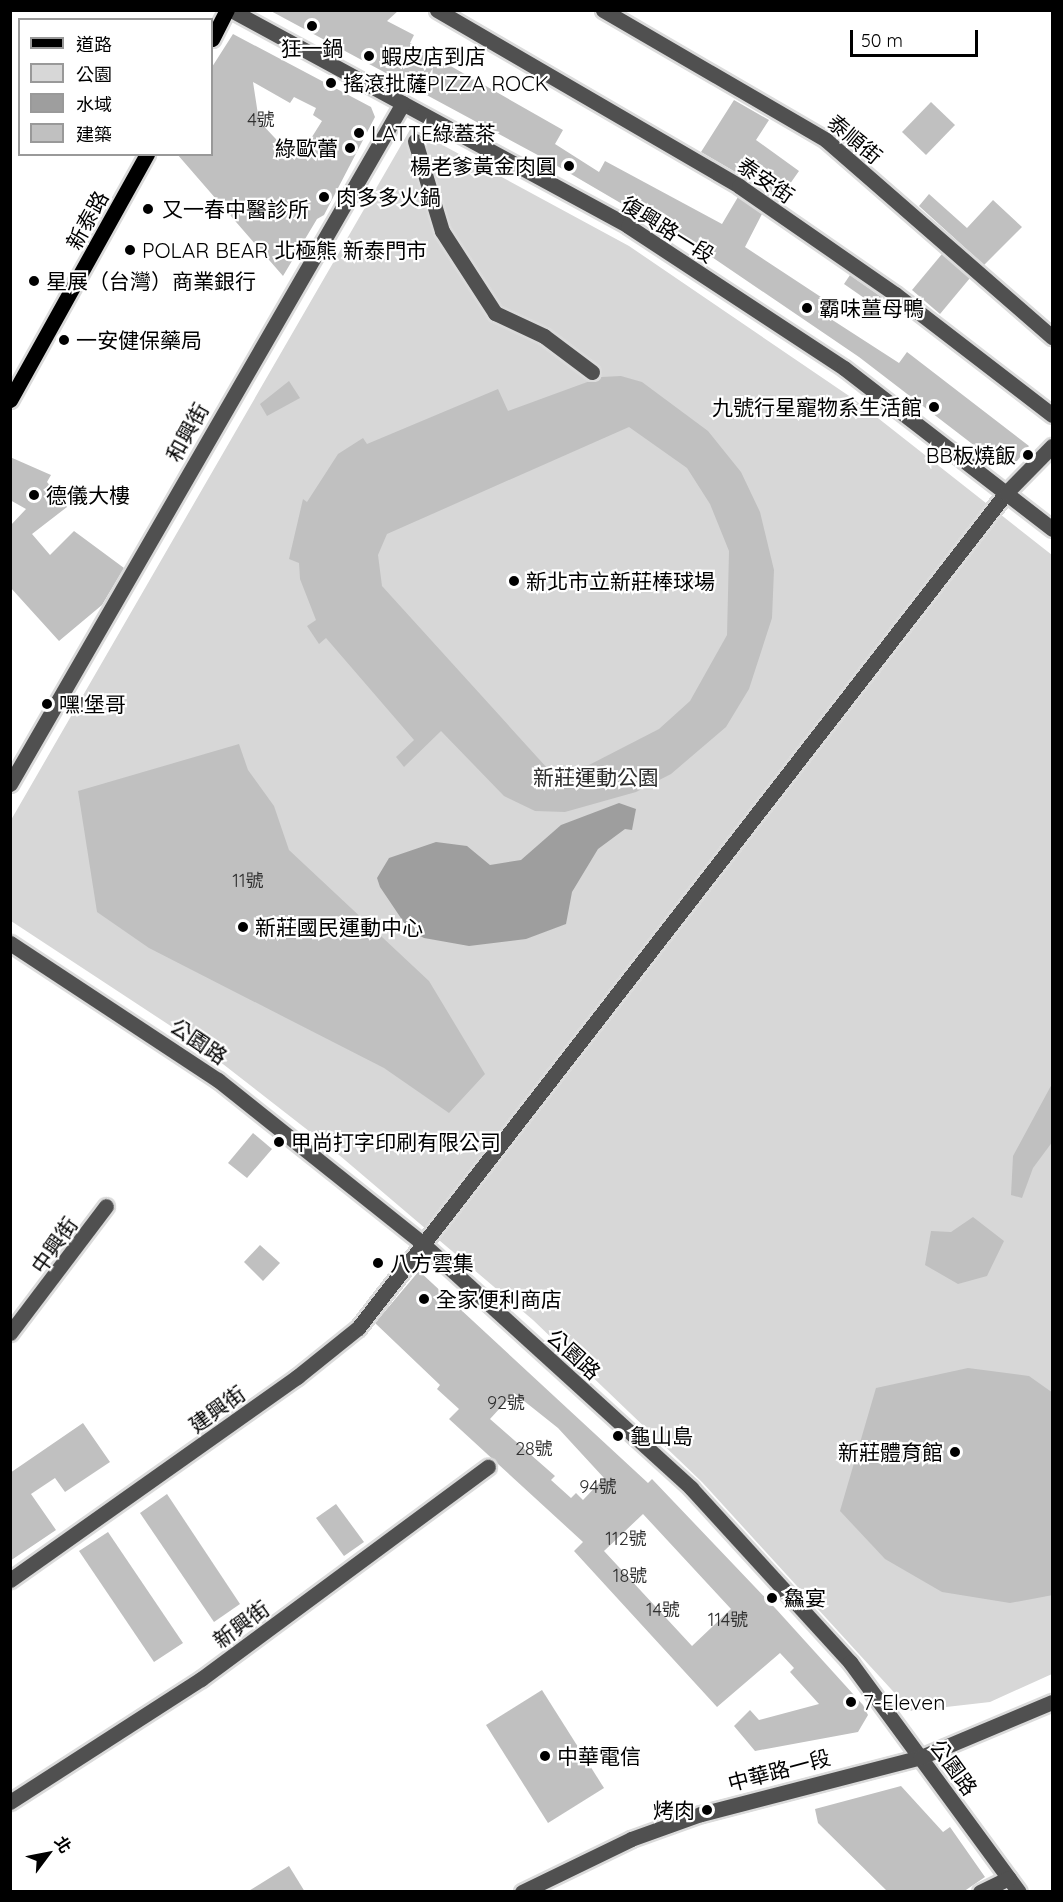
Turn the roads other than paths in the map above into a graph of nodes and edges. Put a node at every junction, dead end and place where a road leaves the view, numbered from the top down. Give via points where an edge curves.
1 (230, 10) edge
2 (437, 10) edge
3 (603, 10) edge
4 (213, 37) edge
5 (403, 103) junction
6 (415, 141) dead end
7 (146, 156) edge
8 (1053, 337) edge
9 (591, 372) dead end
10 (10, 400) edge
11 (1053, 415) edge
12 (1053, 446) edge
13 (1006, 494) junction
14 (1053, 530) edge
15 (10, 784) edge
16 (10, 943) edge
17 (106, 1206) dead end
18 (422, 1243) junction
19 (10, 1333) edge
20 (488, 1467) dead end
21 (10, 1580) edge
22 (1053, 1702) edge
23 (921, 1756) junction
24 (10, 1802) edge
25 (1009, 1878) junction
26 (522, 1892) edge
27 (980, 1892) edge
28 (1019, 1892) edge

1 - 4 main road
1 - 5 street, 復興路一段
2 - 11 street, 泰安街 via 739,186 941,327
3 - 8 street, 泰順街 via 826,140
5 - 13 street, 復興路一段 via 628,226 844,368
5 - 15 street, 和興街
6 - 9 street via 442,231 495,313 544,336
7 - 10 main road, 新泰路
12 - 13 street, 建興街
13 - 14 street, 復興路一段
13 - 18 street, 建興街
16 - 18 street, 公園路 via 218,1080
17 - 19 street, 中興街
18 - 21 street, 建興街 via 358,1328
18 - 23 street, 公園路 via 691,1488 850,1662
20 - 24 street, 新興街 via 201,1679
22 - 23 street, 中華路一段
23 - 25 street, 公園路
23 - 26 street, 中華路一段 via 701,1814 631,1839
25 - 27 street
25 - 28 street, 公園路

